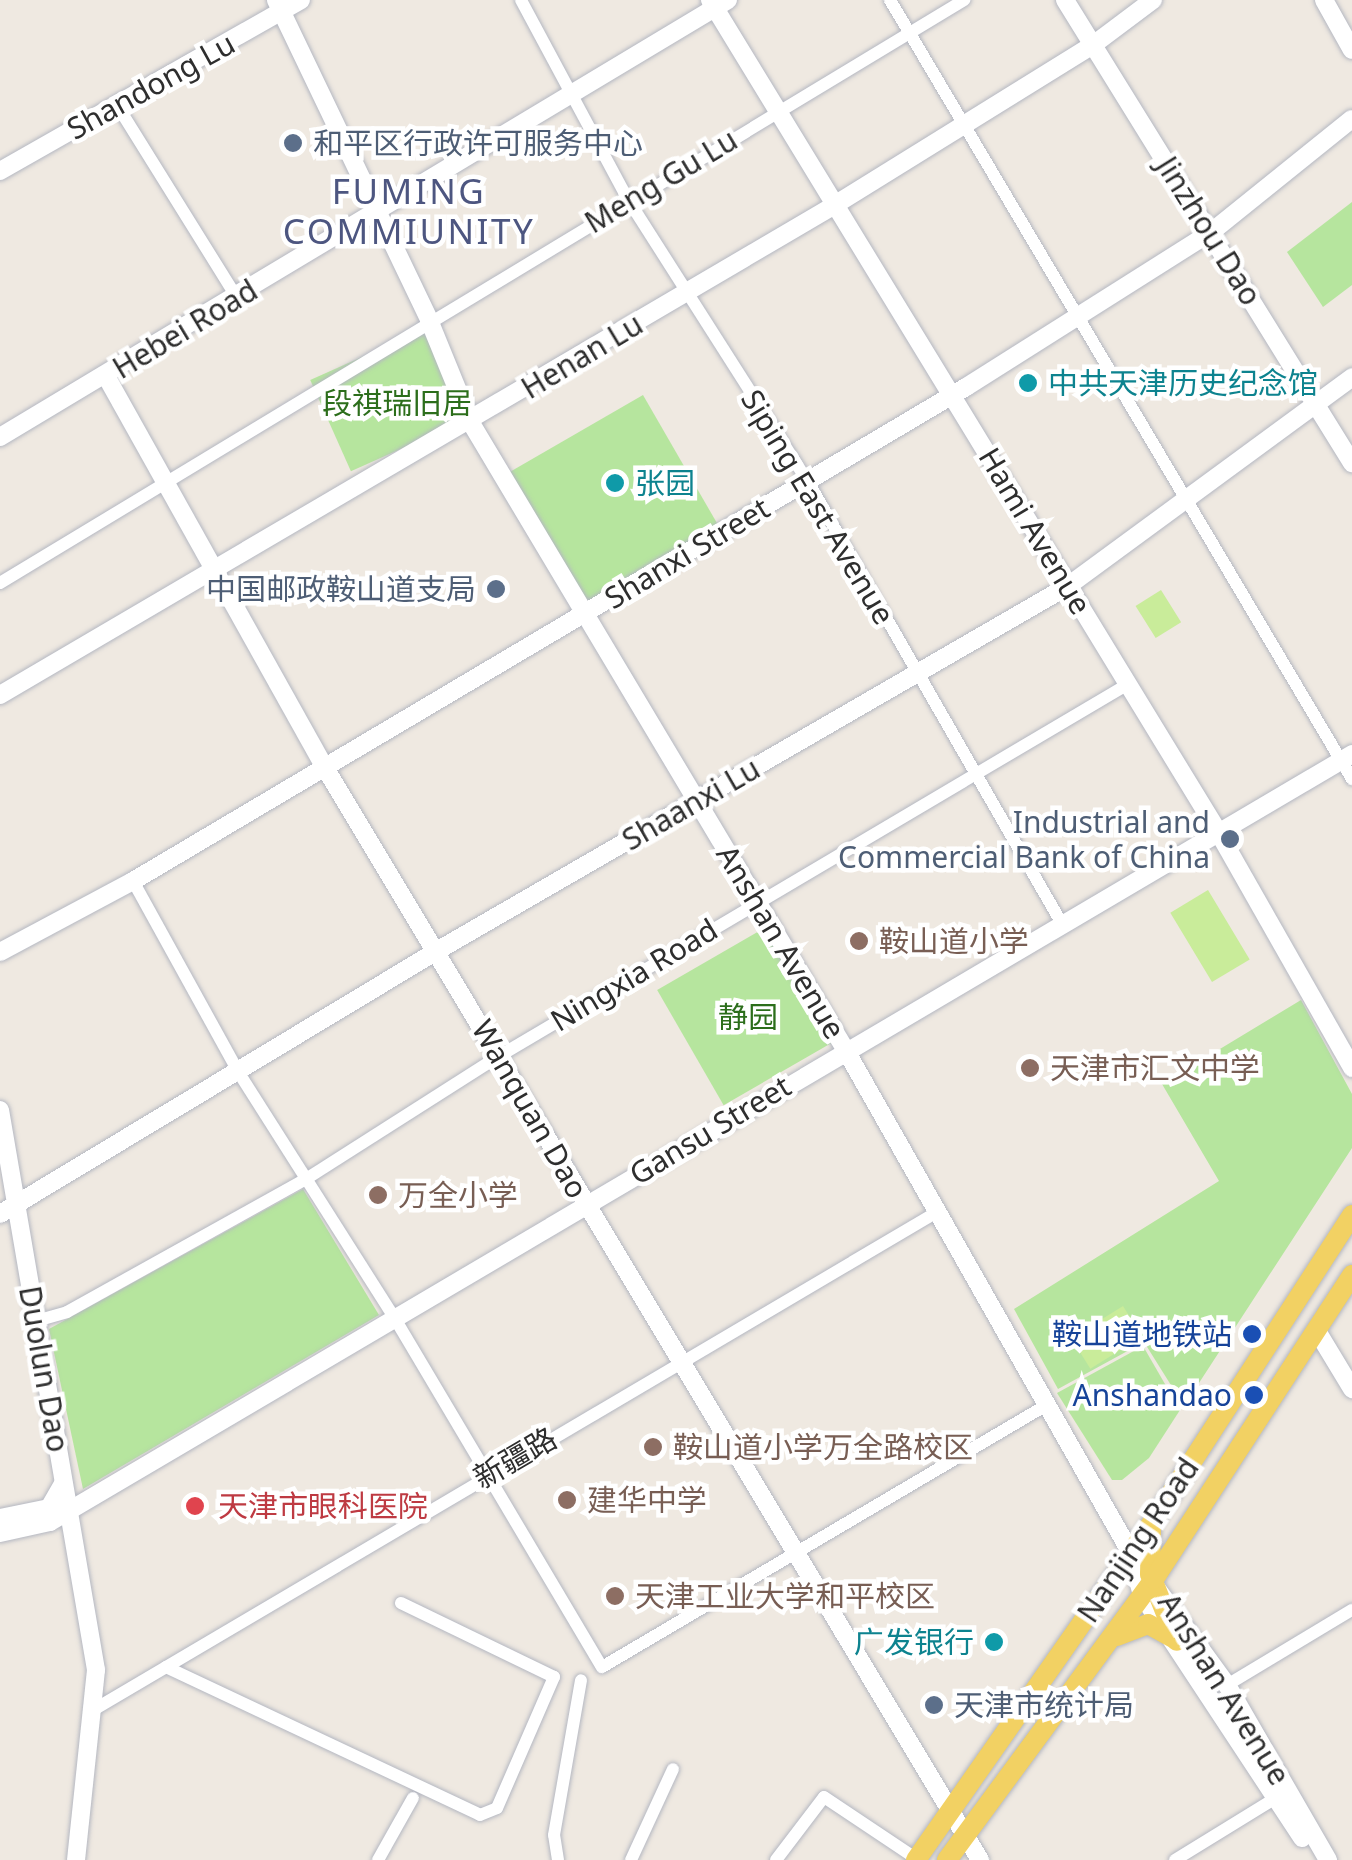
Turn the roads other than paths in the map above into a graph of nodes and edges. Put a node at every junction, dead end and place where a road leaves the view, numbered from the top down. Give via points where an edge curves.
1 (301, 0) edge
2 (521, 0) edge
3 (890, 0) edge
4 (964, 0) edge
5 (1065, 0) edge
6 (1152, 0) edge
7 (1324, 0) edge
8 (717, 3) edge
9 (279, 6) edge
10 (912, 32) junction
11 (1093, 45) junction
12 (1352, 50) edge
13 (574, 94) junction
14 (117, 105) junction
15 (777, 110) junction
16 (1352, 119) edge
17 (965, 124) junction
18 (0, 171) edge
19 (628, 200) junction
20 (834, 206) junction
21 (375, 215) junction
22 (1210, 232) junction
23 (686, 294) junction
24 (237, 298) junction
25 (1079, 318) junction
26 (429, 320) junction
27 (106, 376) junction
28 (1352, 377) edge
29 (953, 395) junction
30 (1318, 404) junction
31 (471, 422) junction
32 (0, 438) edge
33 (1352, 463) edge
34 (807, 480) junction
35 (163, 481) junction
36 (1188, 498) junction
37 (216, 572) junction
38 (0, 583) edge
39 (1068, 586) junction
40 (587, 614) junction
41 (916, 674) junction
42 (1128, 684) junction
43 (0, 696) edge
44 (1346, 757) edge
45 (324, 766) junction
46 (975, 776) junction
47 (1352, 779) edge
48 (697, 802) junction
49 (1217, 830) junction
50 (133, 881) junction
51 (757, 901) junction
52 (1061, 922) junction
53 (0, 952) edge
54 (435, 952) junction
55 (845, 1049) junction
56 (501, 1054) junction
57 (1352, 1068) edge
58 (239, 1073) junction
59 (0, 1110) edge
60 (306, 1179) junction
61 (587, 1204) junction
62 (7, 1210) edge
63 (937, 1212) junction
64 (1352, 1215) edge
65 (1352, 1274) edge
66 (394, 1317) junction
67 (36, 1321) junction
68 (1317, 1331) junction
69 (682, 1364) junction
70 (1352, 1389) edge
71 (1045, 1406) junction
72 (488, 1472) junction
73 (64, 1478) junction
74 (70, 1510) junction
75 (1156, 1517) junction
76 (0, 1518) edge
77 (1187, 1530) junction
78 (0, 1532) edge
79 (1131, 1553) junction
80 (796, 1556) junction
81 (1150, 1582) junction
82 (401, 1603) dead end
83 (1177, 1610) junction
84 (1352, 1610) edge
85 (1177, 1640) junction
86 (1104, 1648) junction
87 (166, 1668) junction
88 (581, 1680) dead end
89 (1228, 1685) junction
90 (95, 1709) junction
91 (673, 1769) dead end
92 (1282, 1794) junction
93 (414, 1798) dead end
94 (951, 1812) junction
95 (966, 1836) junction
96 (76, 1860) edge
97 (378, 1860) edge
98 (558, 1860) edge
99 (631, 1860) edge
100 (776, 1860) edge
101 (917, 1860) edge
102 (947, 1860) edge
103 (980, 1860) edge
104 (1175, 1860) edge
105 (1315, 1860) edge
106 (1328, 1860) edge

1 - 9 street, Shandong Lu
2 - 13 street, Siping East Avenue
3 - 10 street
4 - 10 street, Meng Gu Lu
5 - 11 street, Jinzhou Dao
6 - 11 street, Henan Lu
7 - 12 street
8 - 13 street, Hebei Road
8 - 15 street, Hami Avenue
9 - 14 street, Shandong Lu
9 - 21 street, Anshan Avenue
10 - 15 street, Meng Gu Lu
10 - 17 street
11 - 17 street, Henan Lu
11 - 22 street, Jinzhou Dao
13 - 19 street, Siping East Avenue
13 - 21 street, Hebei Road
14 - 18 street, Shandong Lu
14 - 24 street
15 - 19 street, Meng Gu Lu
15 - 20 street, Hami Avenue
16 - 22 street, Shanxi Street
17 - 20 street, Henan Lu
17 - 25 street
19 - 23 street, Siping East Avenue
19 - 26 street, Meng Gu Lu
20 - 23 street, Henan Lu
20 - 29 street, Hami Avenue
21 - 24 street, Hebei Road
21 - 26 street, Anshan Avenue
22 - 25 street, Shanxi Street
22 - 30 street, Jinzhou Dao
23 - 31 street, Henan Lu
23 - 34 street, Siping East Avenue
24 - 27 street, Hebei Road
25 - 29 street, Shanxi Street
25 - 36 street
26 - 31 street, Anshan Avenue
26 - 35 street, Meng Gu Lu
27 - 32 street, Hebei Road
27 - 35 street, Wanquan Dao
28 - 30 street, Shaanxi Lu
29 - 34 street, Shanxi Street
29 - 39 street, Hami Avenue
30 - 33 street, Jinzhou Dao
30 - 36 street, Shaanxi Lu
31 - 37 street, Henan Lu
31 - 40 street, Anshan Avenue
34 - 40 street, Shanxi Street
34 - 41 street, Siping East Avenue
35 - 37 street, Wanquan Dao
35 - 38 street, Meng Gu Lu
36 - 39 street, Shaanxi Lu
36 - 44 street
37 - 43 street, Henan Lu
37 - 45 street, Wanquan Dao
39 - 41 street, Shaanxi Lu
39 - 42 street, Hami Avenue
40 - 45 street, Shanxi Street
40 - 48 street, Anshan Avenue
41 - 46 street, Siping East Avenue
41 - 48 street, Shaanxi Lu
42 - 46 street, Ningxia Road
42 - 49 street, Hami Avenue
44 - 47 street
44 - 49 street, Gansu Street
45 - 50 street, Shanxi Street
45 - 54 street, Wanquan Dao
46 - 51 street, Ningxia Road
46 - 52 street, Siping East Avenue
48 - 51 street, Anshan Avenue
48 - 54 street, Shaanxi Lu
49 - 52 street, Gansu Street
49 - 57 street, Hami Avenue
50 - 53 street, Shanxi Street
50 - 58 street
51 - 55 street, Anshan Avenue
51 - 56 street, Ningxia Road
52 - 55 street, Gansu Street
54 - 56 street, Wanquan Dao
54 - 58 street, Shaanxi Lu
55 - 61 street, Gansu Street
55 - 63 street, Anshan Avenue
56 - 60 street, Ningxia Road
56 - 61 street, Wanquan Dao
58 - 60 street
58 - 62 street, Shaanxi Lu
59 - 62 street, Duolun Dao
60 - 66 street
60 - 67 street, Ningxia Road via 67,1312
61 - 66 street, Gansu Street
61 - 69 street, Wanquan Dao
62 - 67 street, Duolun Dao
63 - 69 street, 新疆路
63 - 71 street, Anshan Avenue
64 - 75 main road, Nanjing Road
65 - 68 main road, Nanjing Road
66 - 72 street
66 - 74 street, Gansu Street
67 - 73 street, Duolun Dao
68 - 70 street
68 - 77 main road, Nanjing Road
69 - 72 street, 新疆路
69 - 80 street, Wanquan Dao
71 - 79 street, Anshan Avenue
71 - 80 street
72 - 80 street via 602,1668
72 - 87 street, 新疆路
73 - 74 street, Duolun Dao
73 - 76 street via 49,1508
74 - 78 street, Gansu Street via 50,1522
74 - 90 street, Duolun Dao via 88,1599
75 - 79 main road, Nanjing Road
75 - 81 main road via 1147,1546
77 - 81 main road, Nanjing Road
77 - 83 street via 1169,1575
79 - 81 street, Anshan Avenue
79 - 94 main road, Nanjing Road
80 - 94 street, Wanquan Dao
81 - 83 street, Anshan Avenue
81 - 85 main road
81 - 86 main road, Nanjing Road
82 - 87 street via 554,1677 497,1808 480,1815
83 - 89 street, Anshan Avenue
84 - 89 street
85 - 86 main road via 1140,1624
85 - 92 street
86 - 95 main road, Nanjing Road
87 - 90 street, 新疆路
88 - 98 street via 554,1835
89 - 92 street, Anshan Avenue
90 - 96 street, Duolun Dao
91 - 99 street
92 - 104 street
92 - 105 street
92 - 106 street, Anshan Avenue
93 - 97 street
94 - 95 street, Wanquan Dao
94 - 101 main road, Nanjing Road
95 - 102 main road, Nanjing Road
95 - 103 street, Wanquan Dao
100 - 101 street via 824,1796

